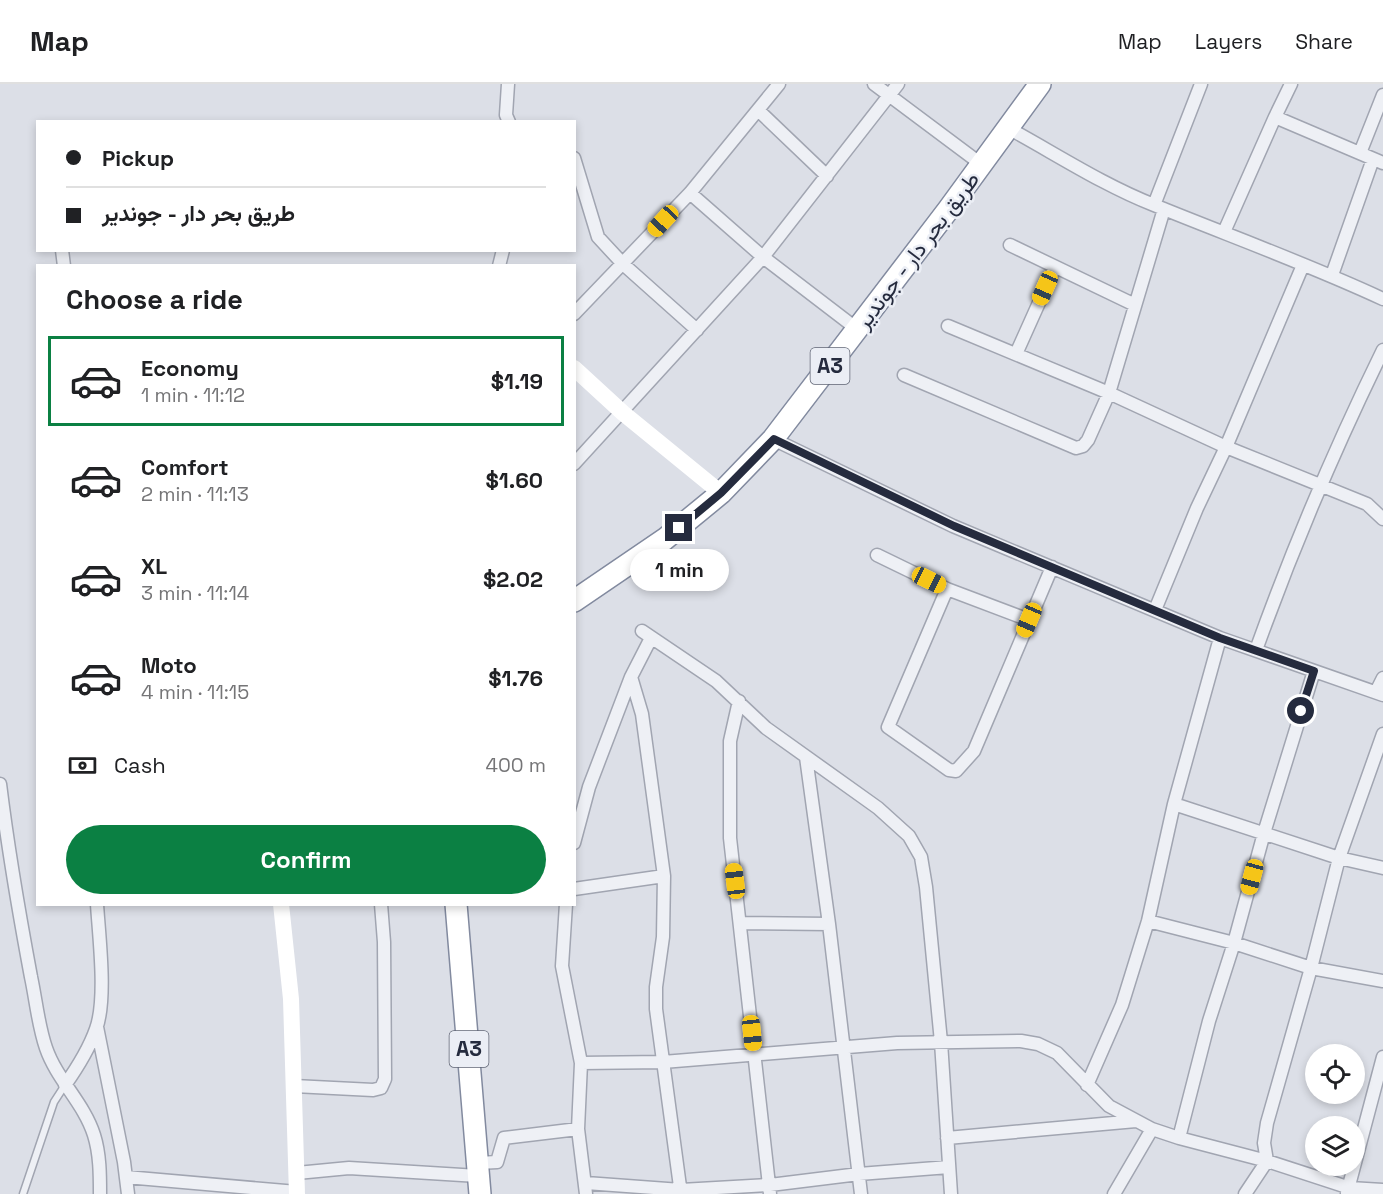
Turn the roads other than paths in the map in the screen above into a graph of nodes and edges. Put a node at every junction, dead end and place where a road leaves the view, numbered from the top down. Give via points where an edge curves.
1 (508, 84) edge
2 (779, 84) edge
3 (874, 84) edge
4 (898, 84) edge
5 (1040, 84) edge
6 (1201, 84) edge
7 (1291, 84) edge
8 (889, 95) junction
9 (1383, 95) edge
10 (758, 110) junction
11 (1275, 117) junction
12 (508, 120) edge
13 (1008, 128) junction
14 (1360, 153) junction
15 (1378, 161) edge
16 (981, 164) junction
17 (576, 165) edge
18 (827, 176) junction
19 (690, 193) junction
20 (1159, 207) junction
21 (1224, 232) junction
22 (1010, 245) dead end
23 (763, 257) junction
24 (623, 264) junction
25 (1303, 265) junction
26 (1055, 267) junction
27 (1332, 275) junction
28 (1383, 299) edge
29 (1135, 305) junction
30 (576, 312) edge
31 (948, 326) dead end
32 (858, 329) junction
33 (697, 330) junction
34 (1383, 350) edge
35 (1016, 354) junction
36 (576, 370) edge
37 (904, 375) dead end
38 (1109, 393) junction
39 (623, 413) junction
40 (774, 439) junction
41 (1226, 447) junction
42 (576, 462) edge
43 (1320, 484) junction
44 (721, 493) junction
45 (1383, 519) edge
46 (877, 555) dead end
47 (1052, 567) junction
48 (947, 589) junction
49 (576, 600) edge
50 (1155, 610) junction
51 (1029, 620) junction
52 (1220, 638) junction
53 (1256, 650) junction
54 (1314, 671) junction
55 (631, 677) junction
56 (1383, 678) edge
57 (1379, 694) edge
58 (739, 701) junction
59 (1383, 734) edge
60 (806, 757) junction
61 (0, 784) edge
62 (1174, 804) junction
63 (1264, 833) junction
64 (576, 836) edge
65 (1339, 858) junction
66 (1383, 868) edge
67 (664, 876) junction
68 (576, 890) edge
69 (97, 906) edge
70 (281, 906) edge
71 (381, 906) edge
72 (456, 906) edge
73 (566, 906) edge
74 (1148, 921) junction
75 (740, 923) junction
76 (829, 924) junction
77 (1234, 943) junction
78 (1311, 969) junction
79 (1383, 981) edge
80 (97, 1027) junction
81 (941, 1042) junction
82 (843, 1048) junction
83 (754, 1055) junction
84 (1383, 1057) edge
85 (663, 1062) junction
86 (581, 1063) junction
87 (65, 1085) junction
88 (1087, 1085) junction
89 (294, 1086) junction
90 (1136, 1121) junction
91 (578, 1129) junction
92 (1152, 1129) junction
93 (947, 1138) junction
94 (1179, 1138) junction
95 (1266, 1161) junction
96 (949, 1167) junction
97 (297, 1173) junction
98 (859, 1174) junction
99 (126, 1177) junction
100 (479, 1178) edge
101 (586, 1189) edge
102 (770, 1189) edge
103 (1383, 1190) edge
104 (1348, 1191) edge
105 (681, 1192) edge
106 (297, 1193) edge
107 (23, 1194) edge
108 (100, 1194) edge
109 (128, 1194) edge
110 (861, 1194) edge
111 (951, 1194) edge
112 (1114, 1194) edge
113 (1245, 1194) edge

1 - 12 street
2 - 10 street
3 - 8 street
4 - 8 street
5 - 13 highway, طريق بحر دار - جوندير / A3
6 - 20 street
7 - 11 street
8 - 16 street
8 - 18 street
9 - 14 street
10 - 18 street
10 - 19 street
11 - 14 street
11 - 21 street
13 - 16 highway, طريق بحر دار - جوندير / A3
13 - 20 street
14 - 15 street
15 - 27 street
16 - 32 highway, طريق بحر دار - جوندير / A3
17 - 24 street via 598,237
18 - 23 street
19 - 23 street
19 - 24 street
20 - 21 street
20 - 29 street
21 - 25 street
22 - 26 street
23 - 32 street
23 - 33 street
24 - 30 street
24 - 33 street
25 - 27 street
25 - 41 street
26 - 29 street
26 - 35 street
27 - 28 street
29 - 38 street
31 - 35 street
32 - 40 highway, طريق بحر دار - جوندير / A3
33 - 39 street
34 - 43 street
35 - 38 street
36 - 39 street
37 - 38 street via 1076,447 1088,441
38 - 41 street
39 - 42 street
39 - 44 street
40 - 44 highway, طريق بحر دار - جوندير / A3
40 - 47 street via 954,526
41 - 43 street
41 - 50 street
43 - 45 street via 1367,504
43 - 53 street
44 - 49 highway, طريق بحر دار - جوندير / A3 via 665,539
46 - 48 street
47 - 50 street
47 - 51 street
48 - 51 street
48 - 51 street via 888,727 949,770 956,771 974,752
50 - 52 street
52 - 53 street
52 - 62 street
53 - 54 street
54 - 57 street
54 - 63 street
55 - 58 street via 646,634
55 - 64 street via 589,787
55 - 67 street via 642,714
56 - 57 street
58 - 60 street via 766,728
58 - 75 street via 730,741 729,827
59 - 65 street
60 - 76 street
60 - 81 street via 878,808 909,836 921,858
61 - 87 street via 15,896 38,1016 45,1047
62 - 63 street
62 - 74 street
63 - 65 street
63 - 77 street
65 - 66 street
65 - 78 street
67 - 68 street
67 - 85 street via 663,937 656,987
69 - 80 street via 101,990
70 - 89 street via 291,999
71 - 89 street via 385,1079 381,1088
72 - 100 highway, A3
73 - 86 street via 562,966
74 - 77 street
74 - 88 street via 1122,1005
75 - 76 street
75 - 83 street
76 - 82 street
77 - 78 street
77 - 94 street
78 - 79 street
78 - 95 street via 1266,1123
80 - 87 street via 79,1066
80 - 99 street
81 - 82 street
81 - 88 street via 1038,1044 1058,1053
81 - 93 street
82 - 83 street
82 - 98 street
83 - 85 street
83 - 102 street
84 - 104 street
85 - 86 street
85 - 105 street
86 - 91 street
87 - 107 lane via 50,1111
87 - 108 street via 94,1135
88 - 90 street via 1109,1106
89 - 97 street
90 - 92 street
90 - 93 street
91 - 100 street via 504,1138 497,1162
91 - 101 street
92 - 94 street
92 - 112 street
93 - 96 street
94 - 95 street
95 - 104 street
95 - 113 street
96 - 98 street
96 - 111 street
97 - 100 street via 349,1168
97 - 106 street
98 - 102 street
98 - 110 street
99 - 106 street
99 - 109 street
101 - 105 street
102 - 105 street
103 - 104 street

